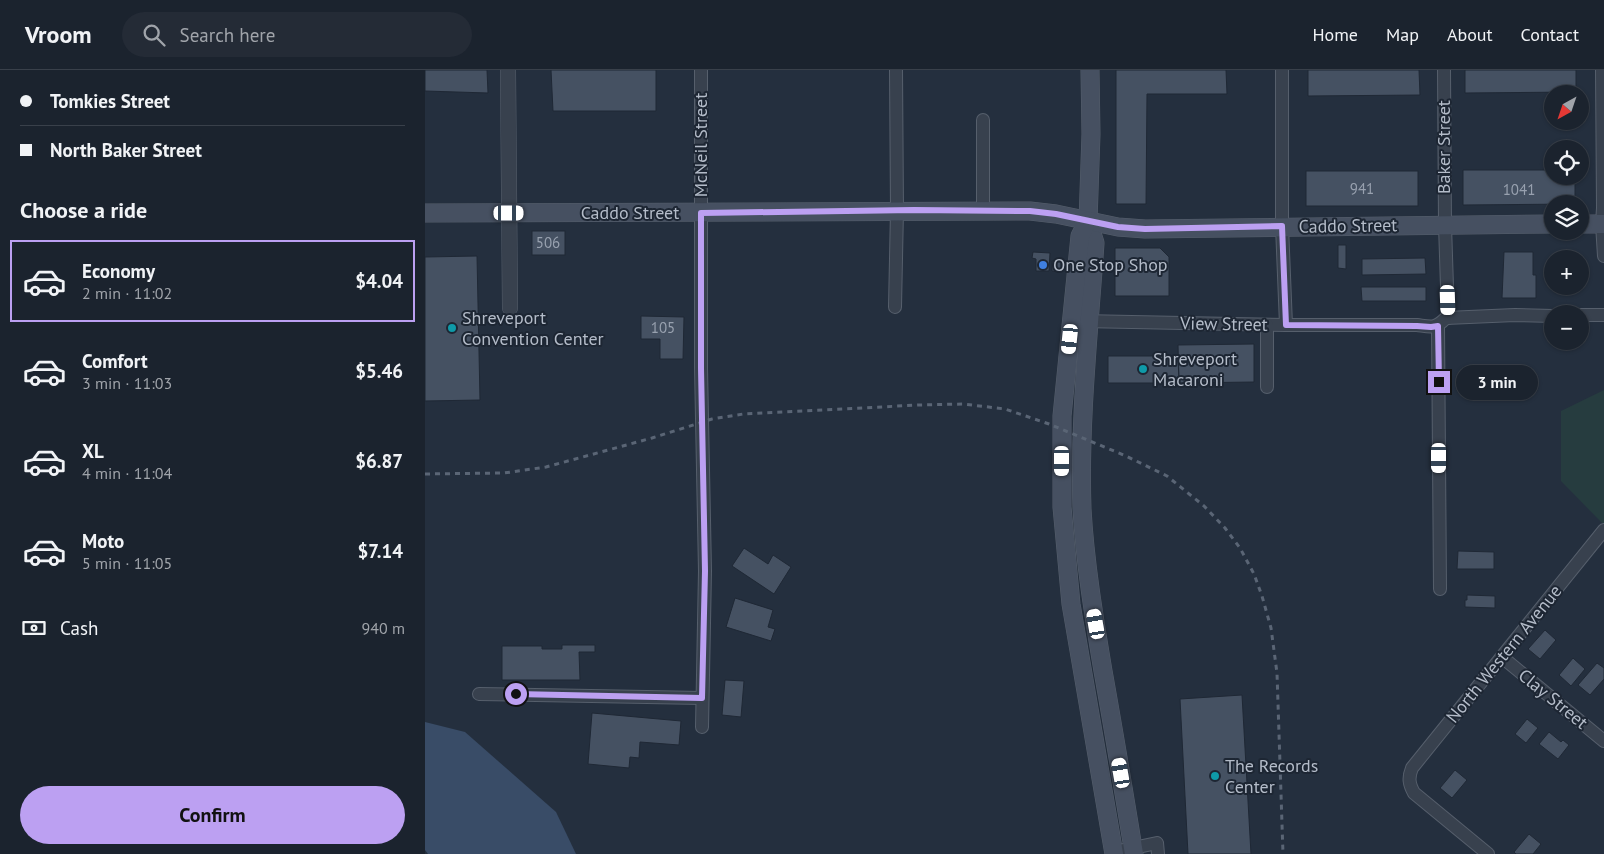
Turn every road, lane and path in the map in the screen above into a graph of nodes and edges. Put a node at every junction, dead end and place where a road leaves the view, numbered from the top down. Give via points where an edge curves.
1 (508, 70) edge
2 (701, 70) edge
3 (896, 70) edge
4 (1090, 70) edge
5 (1282, 70) edge
6 (1444, 70) edge
7 (1602, 70) edge
8 (983, 120) dead end
9 (897, 210) junction
10 (983, 210) junction
11 (425, 213) edge
12 (509, 213) junction
13 (701, 213) junction
14 (1088, 221) junction
15 (1544, 224) edge
16 (1589, 224) edge
17 (1603, 224) edge
18 (1445, 225) junction
19 (1282, 226) junction
20 (1604, 256) edge
21 (895, 307) dead end
22 (510, 308) dead end
23 (1589, 315) edge
24 (1604, 315) edge
25 (1544, 316) edge
26 (1072, 320) junction
27 (1090, 322) junction
28 (1443, 322) junction
29 (1267, 325) junction
30 (1286, 325) junction
31 (1267, 388) dead end
32 (1604, 530) edge
33 (1440, 589) dead end
34 (1502, 657) junction
35 (479, 694) dead end
36 (702, 698) junction
37 (702, 727) dead end
38 (1604, 741) edge
39 (1133, 851) edge
40 (1114, 853) edge
41 (1158, 854) edge
42 (1488, 854) edge

1 - 12 street
2 - 13 street, McNeil Street
3 - 9 street
4 - 14 main road
5 - 19 street
6 - 18 street, Baker Street
7 - 17 street
8 - 10 street
9 - 10 main road, Caddo Street
9 - 13 main road, Caddo Street
9 - 21 street
10 - 14 main road, Caddo Street via 1045,212
11 - 12 main road, Caddo Street
12 - 13 main road, Caddo Street
12 - 22 street
13 - 36 street, McNeil Street via 705,571
14 - 19 main road, Caddo Street via 1145,229
14 - 26 main road via 1080,236
14 - 27 main road via 1095,243
15 - 18 main road, Caddo Street
16 - 17 main road
17 - 20 street
18 - 19 main road, Caddo Street
18 - 28 street, Baker Street
19 - 30 street
23 - 24 street
25 - 28 street, View Street via 1506,315
26 - 27 street, View Street
26 - 40 main road via 1062,416 1062,507 1071,604
27 - 29 street, View Street
27 - 39 main road via 1082,461 1085,549
28 - 30 street, View Street via 1431,327
28 - 33 street, Baker Street
29 - 30 street, View Street
29 - 31 street
32 - 34 street, North Western Avenue
34 - 38 street, Clay Street
34 - 42 street, North Western Avenue via 1412,768 1409,776 1409,785 1414,793
35 - 36 street
36 - 37 street, McNeil Street
39 - 40 street
39 - 41 street via 1157,843

